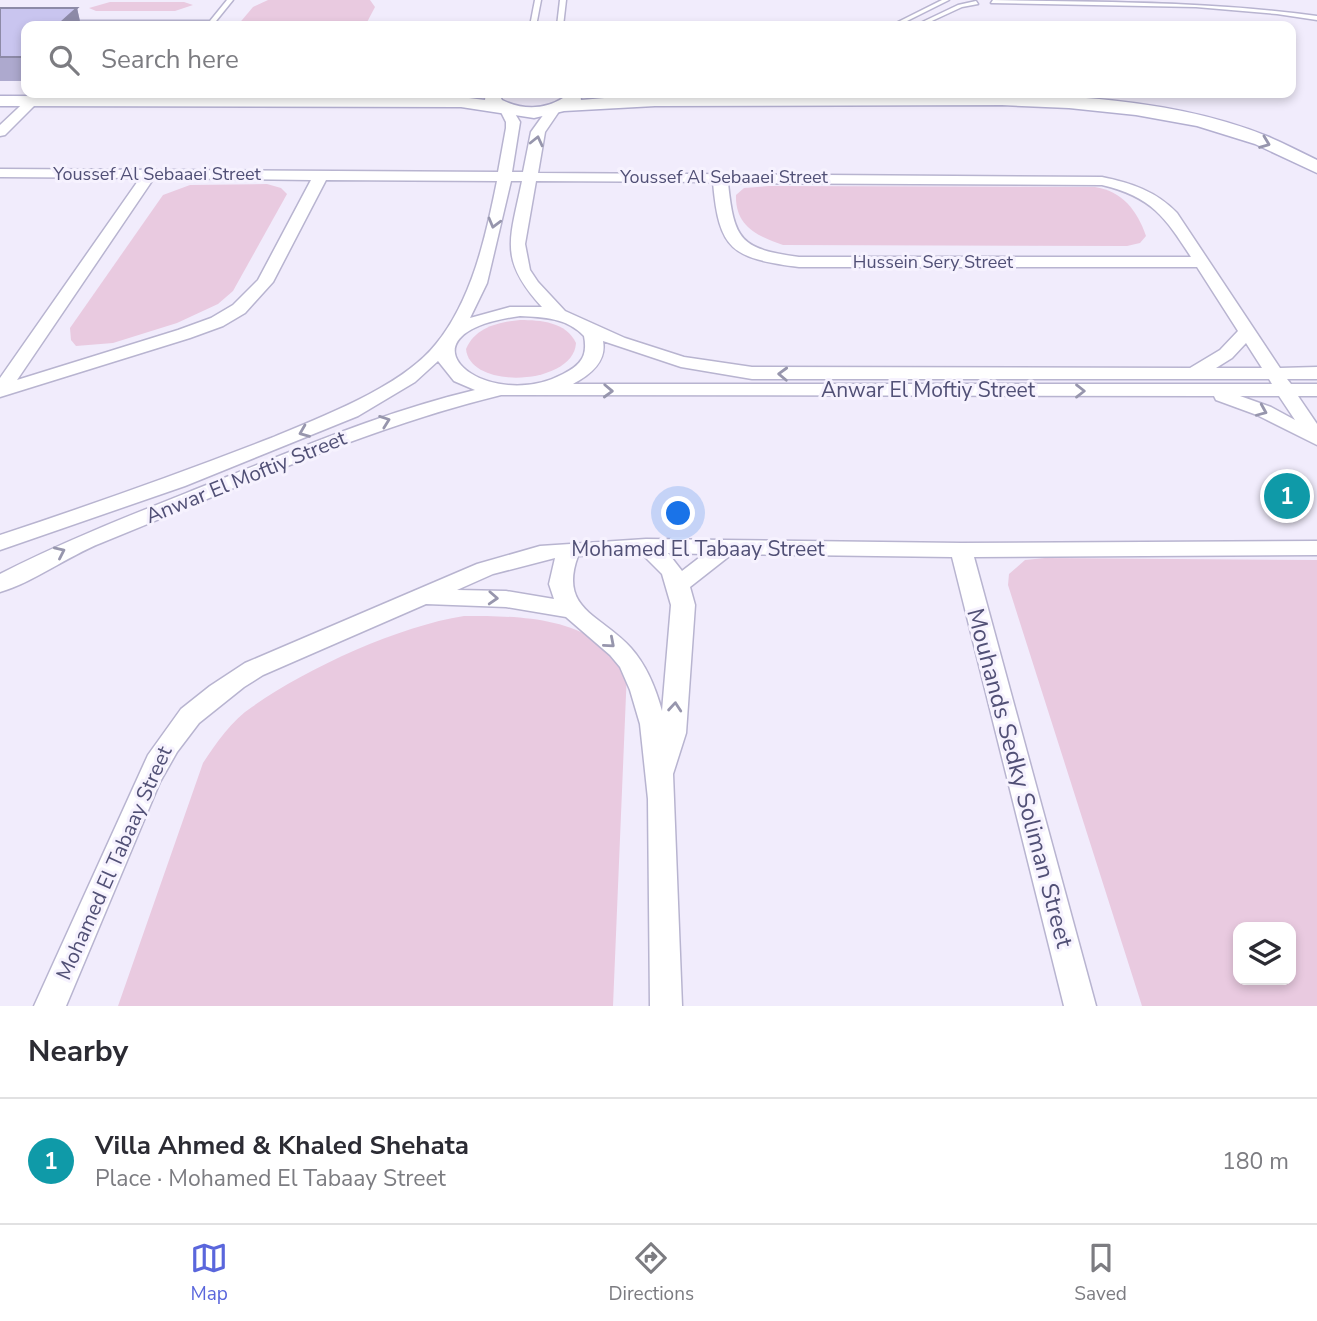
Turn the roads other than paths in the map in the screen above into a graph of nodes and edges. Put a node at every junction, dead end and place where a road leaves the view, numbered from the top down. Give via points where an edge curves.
1 (230, 0) edge
2 (538, 0) edge
3 (563, 0) edge
4 (946, 0) edge
5 (956, 0) edge
6 (995, 1) edge
7 (976, 3) junction
8 (1266, 3) dead end
9 (1317, 11) edge
10 (1317, 18) edge
11 (213, 21) edge
12 (534, 21) edge
13 (561, 21) edge
14 (903, 21) edge
15 (928, 21) edge
16 (0, 88) edge
17 (21, 92) edge
18 (21, 97) edge
19 (30, 98) edge
20 (224, 98) edge
21 (851, 98) edge
22 (945, 98) edge
23 (1134, 98) edge
24 (0, 101) edge
25 (564, 103) edge
26 (501, 104) edge
27 (0, 132) edge
28 (1317, 147) edge
29 (1317, 167) edge
30 (0, 173) edge
31 (150, 174) junction
32 (321, 175) junction
33 (530, 175) junction
34 (505, 176) junction
35 (720, 178) junction
36 (1202, 262) junction
37 (559, 315) junction
38 (586, 328) junction
39 (1246, 332) junction
40 (449, 341) junction
41 (1274, 373) junction
42 (1317, 373) edge
43 (1200, 382) junction
44 (539, 388) junction
45 (0, 390) edge
46 (499, 390) junction
47 (1285, 390) junction
48 (1317, 390) edge
49 (1317, 440) edge
50 (0, 543) edge
51 (646, 546) junction
52 (727, 547) junction
53 (1317, 548) edge
54 (570, 549) junction
55 (961, 550) junction
56 (0, 584) edge
57 (680, 584) junction
58 (425, 597) junction
59 (570, 610) junction
60 (662, 773) junction
61 (50, 1006) edge
62 (666, 1006) edge
63 (1080, 1006) edge

1 - 11 lane
2 - 12 lane
3 - 13 lane
4 - 14 lane
5 - 7 lane
6 - 7 lane
6 - 10 lane via 1214,3
7 - 15 lane
8 - 9 lane
16 - 17 street
18 - 24 street
19 - 27 street
20 - 26 street
21 - 25 street
22 -> 29 street via 1152,112 1231,131
23 - 28 street via 1202,109
25 - 26 street via 530,113
33 -> 25 street via 538,131
26 - 34 street via 513,122
30 - 31 street, Youssef Al Sebaaei Street
31 - 32 street, Youssef Al Sebaaei Street
31 - 45 street
32 - 34 street, Youssef Al Sebaaei Street
32 - 45 street via 265,282 239,309 184,334
33 - 34 street, Youssef Al Sebaaei Street
33 - 35 street, Youssef Al Sebaaei Street
33 - 37 street via 517,256 531,285
34 -> 40 street via 479,283
35 - 36 street, Youssef Al Sebaaei Street via 1102,181 1125,186 1161,204
35 - 36 street, Hussein Sery Street via 731,238 776,259
36 - 39 street, Youssef Al Sebaaei Street
37 - 38 street, Anwar El Moftiy Street
37 - 40 street via 500,313 473,322
43 -> 38 street, Anwar El Moftiy Street via 752,373 681,362
38 - 44 street via 596,350 591,362 570,378
39 - 41 street, Youssef Al Sebaaei Street
39 - 43 street
40 - 46 street via 445,360 455,374
40 -> 50 street, Anwar El Moftiy Street via 400,384 351,412 178,482
41 - 42 street, Anwar El Moftiy Street
41 - 43 street, Anwar El Moftiy Street
41 - 47 street, Youssef Al Sebaaei Street
44 -> 43 street, Anwar El Moftiy Street via 619,391
43 - 47 street, Anwar El Moftiy Street
43 -> 49 street
44 - 46 street
56 -> 46 street, Anwar El Moftiy Street via 66,549 376,425
47 - 48 street, Anwar El Moftiy Street
47 - 49 street, Youssef Al Sebaaei Street
51 - 52 street, Mohamed El Tabaay Street
51 - 54 street, Mohamed El Tabaay Street
51 - 57 street via 671,568
52 - 55 street, Mohamed El Tabaay Street
52 - 57 street
53 - 55 street, Mohamed El Tabaay Street
54 - 58 street, Mohamed El Tabaay Street via 485,569
54 - 59 street via 559,581
55 - 63 street, Mouhands Sedky Soliman Street
60 -> 57 street via 675,714 683,605
58 -> 59 street via 506,599
58 - 61 street, Mohamed El Tabaay Street via 254,668 190,715 164,747 147,782
59 -> 60 street via 620,652 637,675 649,706
60 - 62 street

